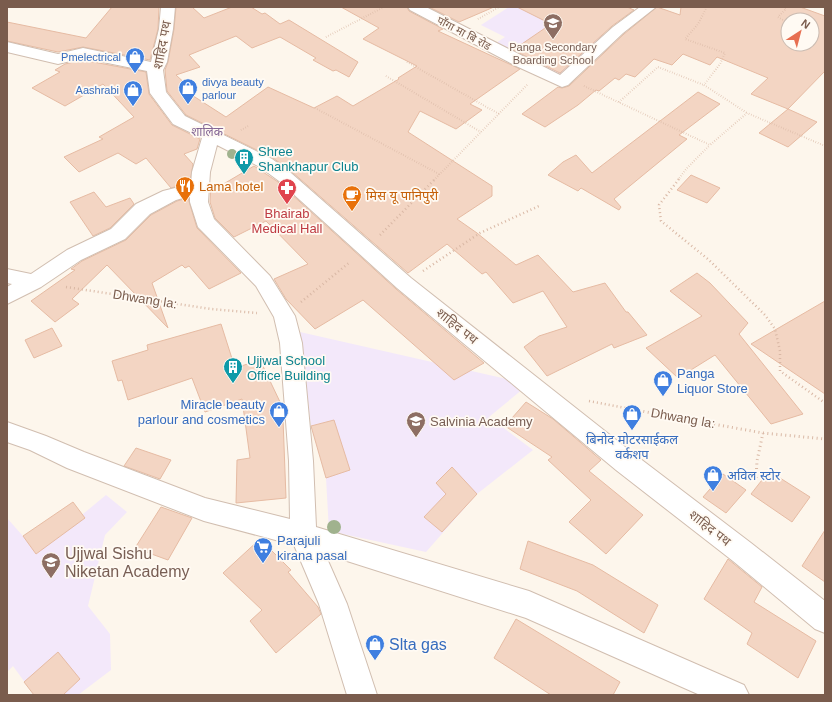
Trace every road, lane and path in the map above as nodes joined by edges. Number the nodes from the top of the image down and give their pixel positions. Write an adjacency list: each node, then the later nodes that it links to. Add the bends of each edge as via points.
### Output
1 (168, 7): 9 (street, शाहिद पथ, via 166,29)
2 (384, 7): 6 (path)
3 (415, 7): 10 (street, पाँगा मा बि रोड)
4 (649, 7): 12 (street, via 612,36)
5 (707, 7): 13 (path, via 698,24 685,39 725,53 720,64)
6 (326, 37)
7 (7, 47): 9 (street, via 58,59 83,53)
8 (407, 62): 17 (path)
9 (155, 70): 19 (street, शाहिद पथ, via 158,93 179,120)
10 (541, 71): 12 (street, पाँगा मा बि रोड); 17 (path)
11 (386, 76): 18 (path)
12 (562, 82): 14 (path, via 580,85)
13 (704, 84): 14 (path, via 658,67); 16 (path)
14 (619, 102): 20 (path)
15 (315, 108): 22 (path)
16 (747, 113): 20 (path); 21 (path)
17 (499, 114): 18 (path)
18 (481, 132): 22 (path)
19 (212, 136): 23 (street); 25 (street, शाहिद पथ, via 285,177)
20 (710, 145): 32 (path, via 687,168 659,205 661,221 708,260 765,315 775,329 780,351 780,371)
21 (825, 146)
22 (439, 174): 25 (path)
23 (199, 188): 27 (street, via 170,196 143,209 118,234 74,254); 30 (street, via 199,202 205,222 263,281)
24 (539, 206): 28 (path, via 480,233)
25 (366, 249): 28 (street, शाहिद पथ); 30 (path)
26 (7, 276): 27 (street)
27 (34, 282): 29 (street); 30 (path, Dhwang la:, via 211,309)
28 (404, 283): 38 (street, शाहिद पथ, via 625,462)
29 (7, 296)
30 (284, 316): 37 (street, via 291,343 301,461)
31 (587, 401): 34 (path, Dhwang la:)
32 (825, 403)
33 (7, 432): 37 (street, via 204,509)
34 (763, 433): 35 (path, Dhwang la:); 36 (path)
35 (825, 439)
36 (756, 478)
37 (303, 535): 39 (street, via 333,604); 40 (street, via 529,605)
38 (825, 619)
39 (362, 695)
40 (734, 695)

